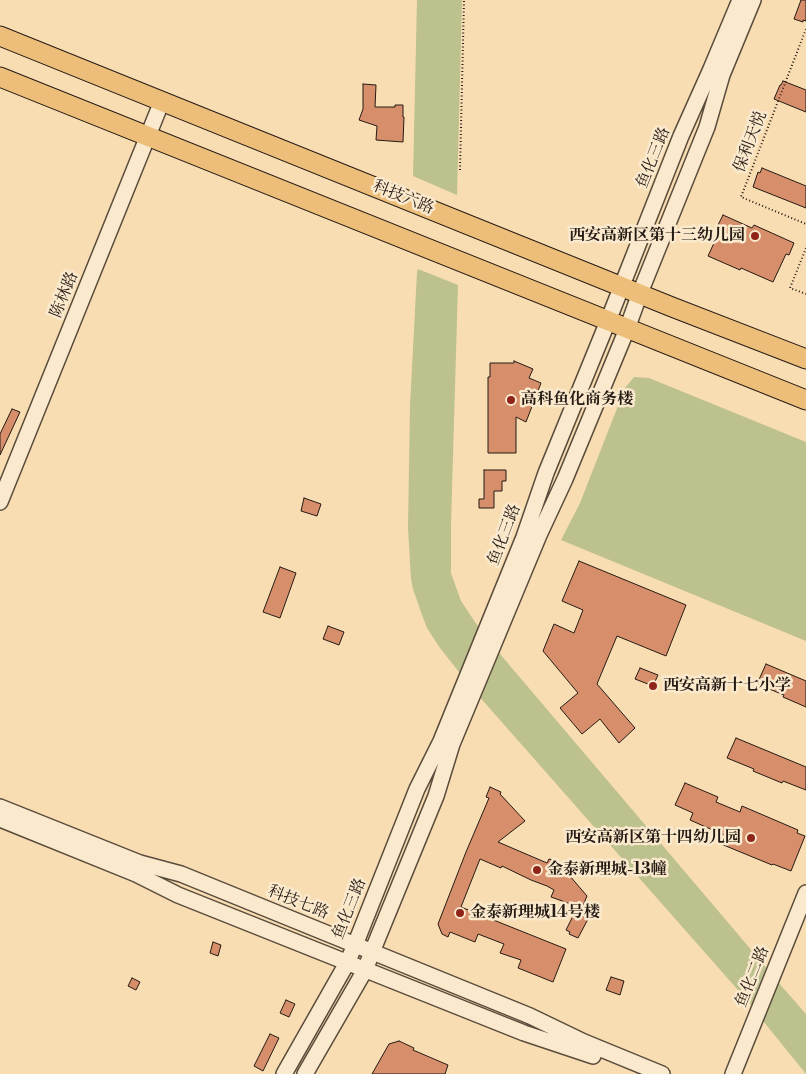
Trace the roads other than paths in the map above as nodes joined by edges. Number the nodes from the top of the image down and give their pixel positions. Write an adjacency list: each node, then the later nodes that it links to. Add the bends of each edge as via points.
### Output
1 (740, 0): 7 (street, 鱼化三路)
2 (753, 0): 8 (street, 鱼化三路, via 722,75 707,127)
3 (0, 36): 5 (main road, 科技六路)
4 (0, 77): 6 (main road)
5 (162, 101): 6 (street, 陈林路); 7 (main road, 科技六路)
6 (147, 137): 9 (main road); 13 (street, 陈林路)
7 (621, 286): 8 (main road, 科技六路); 9 (street, 鱼化三路)
8 (640, 293): 10 (street, 鱼化三路); 11 (main road, 科技六路)
9 (608, 321): 10 (main road); 17 (street, 鱼化三路, via 449,723 417,789)
10 (627, 328): 12 (main road); 18 (street, 鱼化三路, via 452,744 436,796)
11 (806, 359)
12 (806, 400)
13 (0, 502)
14 (0, 807): 19 (street, 科技七路, via 140,863 181,874)
15 (0, 819): 21 (street)
16 (806, 893): 29 (street, 鱼化二路)
17 (370, 907): 18 (street); 19 (street, 鱼化三路)
18 (388, 914): 20 (street, 鱼化三路)
19 (355, 945): 20 (street, 科技七路); 21 (street, 鱼化三路)
20 (372, 952): 22 (street, 鱼化三路); 28 (street, 科技七路)
21 (347, 963): 22 (street); 23 (street, 鱼化三路)
22 (365, 970): 24 (street, 鱼化三路); 27 (street)
23 (326, 1000): 24 (street); 25 (street, 鱼化三路)
24 (343, 1009): 26 (street, 鱼化三路)
25 (284, 1074)
26 (306, 1074)
27 (637, 1074)
28 (662, 1074)
29 (733, 1074)

